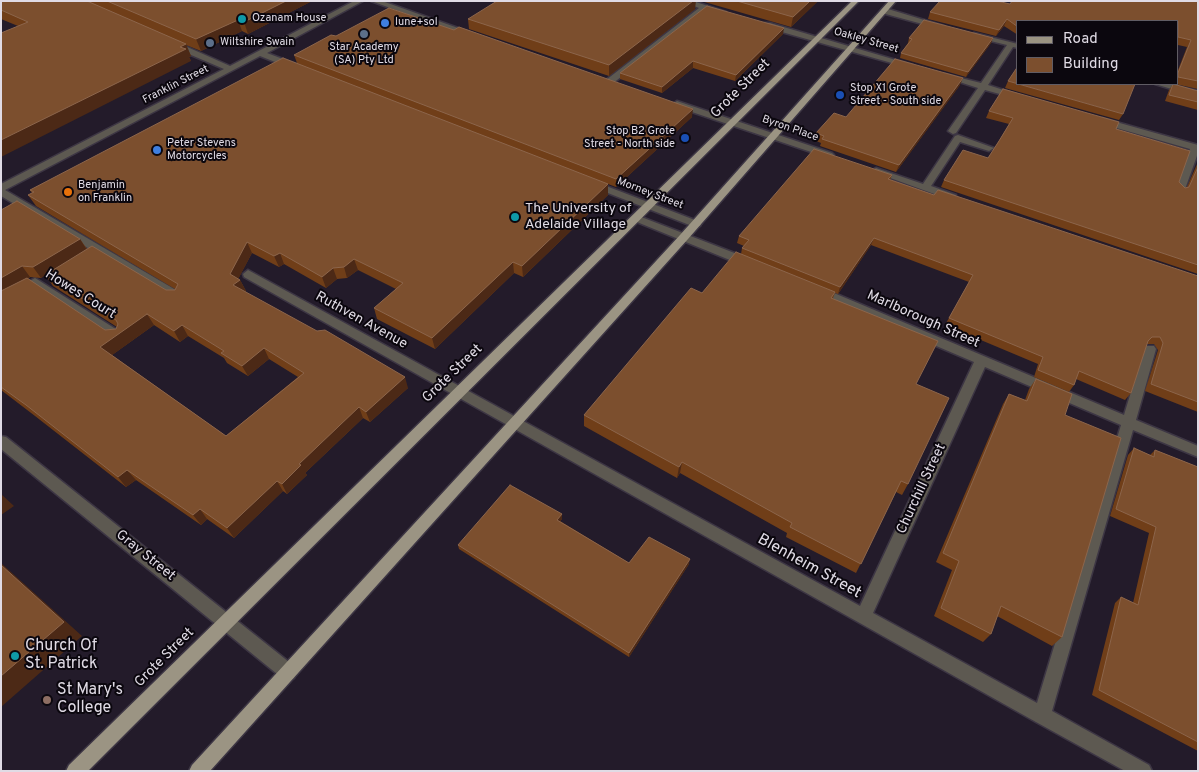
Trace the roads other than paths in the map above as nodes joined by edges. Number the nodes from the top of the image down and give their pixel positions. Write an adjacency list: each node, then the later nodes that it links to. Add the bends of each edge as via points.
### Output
1 (360, 1): 17 (street, Franklin Street)
2 (374, 1): 12 (street)
3 (684, 1): 6 (street)
4 (856, 1): 13 (main road, Grote Street)
5 (893, 1): 7 (main road)
6 (705, 7): 8 (street); 23 (street)
7 (885, 11): 10 (street); 16 (main road)
8 (731, 15)
9 (758, 22): 13 (street, Oakley Street)
10 (948, 28)
11 (966, 33): 15 (street)
12 (482, 38)
13 (817, 39): 16 (street, Oakley Street); 31 (main road, Grote Street)
14 (163, 40): 19 (street)
15 (1014, 45): 26 (street)
16 (851, 48): 18 (street, Oakley Street); 33 (main road)
17 (260, 53): 19 (street, Franklin Street); 20 (street)
18 (916, 67)
19 (231, 69): 39 (street, Franklin Street)
20 (305, 70)
21 (935, 73): 26 (street)
22 (600, 78): 23 (street)
23 (609, 82): 24 (street)
24 (619, 85)
25 (1163, 85): 27 (street)
26 (983, 86): 29 (street); 32 (street)
27 (1198, 94)
28 (665, 100): 31 (street, Byron Place)
29 (1029, 100)
30 (1093, 118): 35 (street)
31 (732, 123): 33 (street, Byron Place); 43 (main road, Grote Street)
32 (953, 131)
33 (772, 136): 36 (street, Byron Place); 45 (main road)
34 (990, 148): 40 (street, via 958,138)
35 (1196, 148): 41 (street)
36 (840, 159)
37 (868, 168): 40 (street)
38 (586, 181): 43 (street, Morney Street)
39 (2, 187): 50 (street, via 95,252)
40 (925, 188): 42 (street)
41 (1181, 190)
42 (962, 200)
43 (648, 205): 44 (main road, Grote Street); 45 (street, Morney Street)
44 (636, 218): 46 (street); 55 (main road, Grote Street)
45 (696, 224): 46 (main road)
46 (684, 237): 47 (street); 57 (main road)
47 (759, 267)
48 (248, 274): 55 (street, Ruthven Avenue)
49 (803, 285): 54 (street, Marlborough Street, via 946,344)
50 (178, 296)
51 (1, 302): 52 (street, Howes Court, via 34,282 44,283)
52 (118, 336)
53 (1150, 349): 56 (street)
54 (981, 362): 56 (street, Marlborough Street); 60 (street, Churchill Street)
55 (459, 393): 57 (street, Blenheim Street); 61 (main road, Grote Street)
56 (1128, 423): 59 (street, Marlborough Street); 63 (street)
57 (514, 424): 60 (street, Blenheim Street); 62 (main road)
58 (1, 440): 61 (street, Gray Street)
59 (1198, 452)
60 (863, 618): 63 (street, Blenheim Street)
61 (226, 622): 62 (street, Gray Street); 64 (main road, Grote Street)
62 (288, 672): 65 (main road)
63 (1042, 716): 66 (street, Blenheim Street)
64 (75, 771)
65 (198, 771)
66 (1143, 771)

